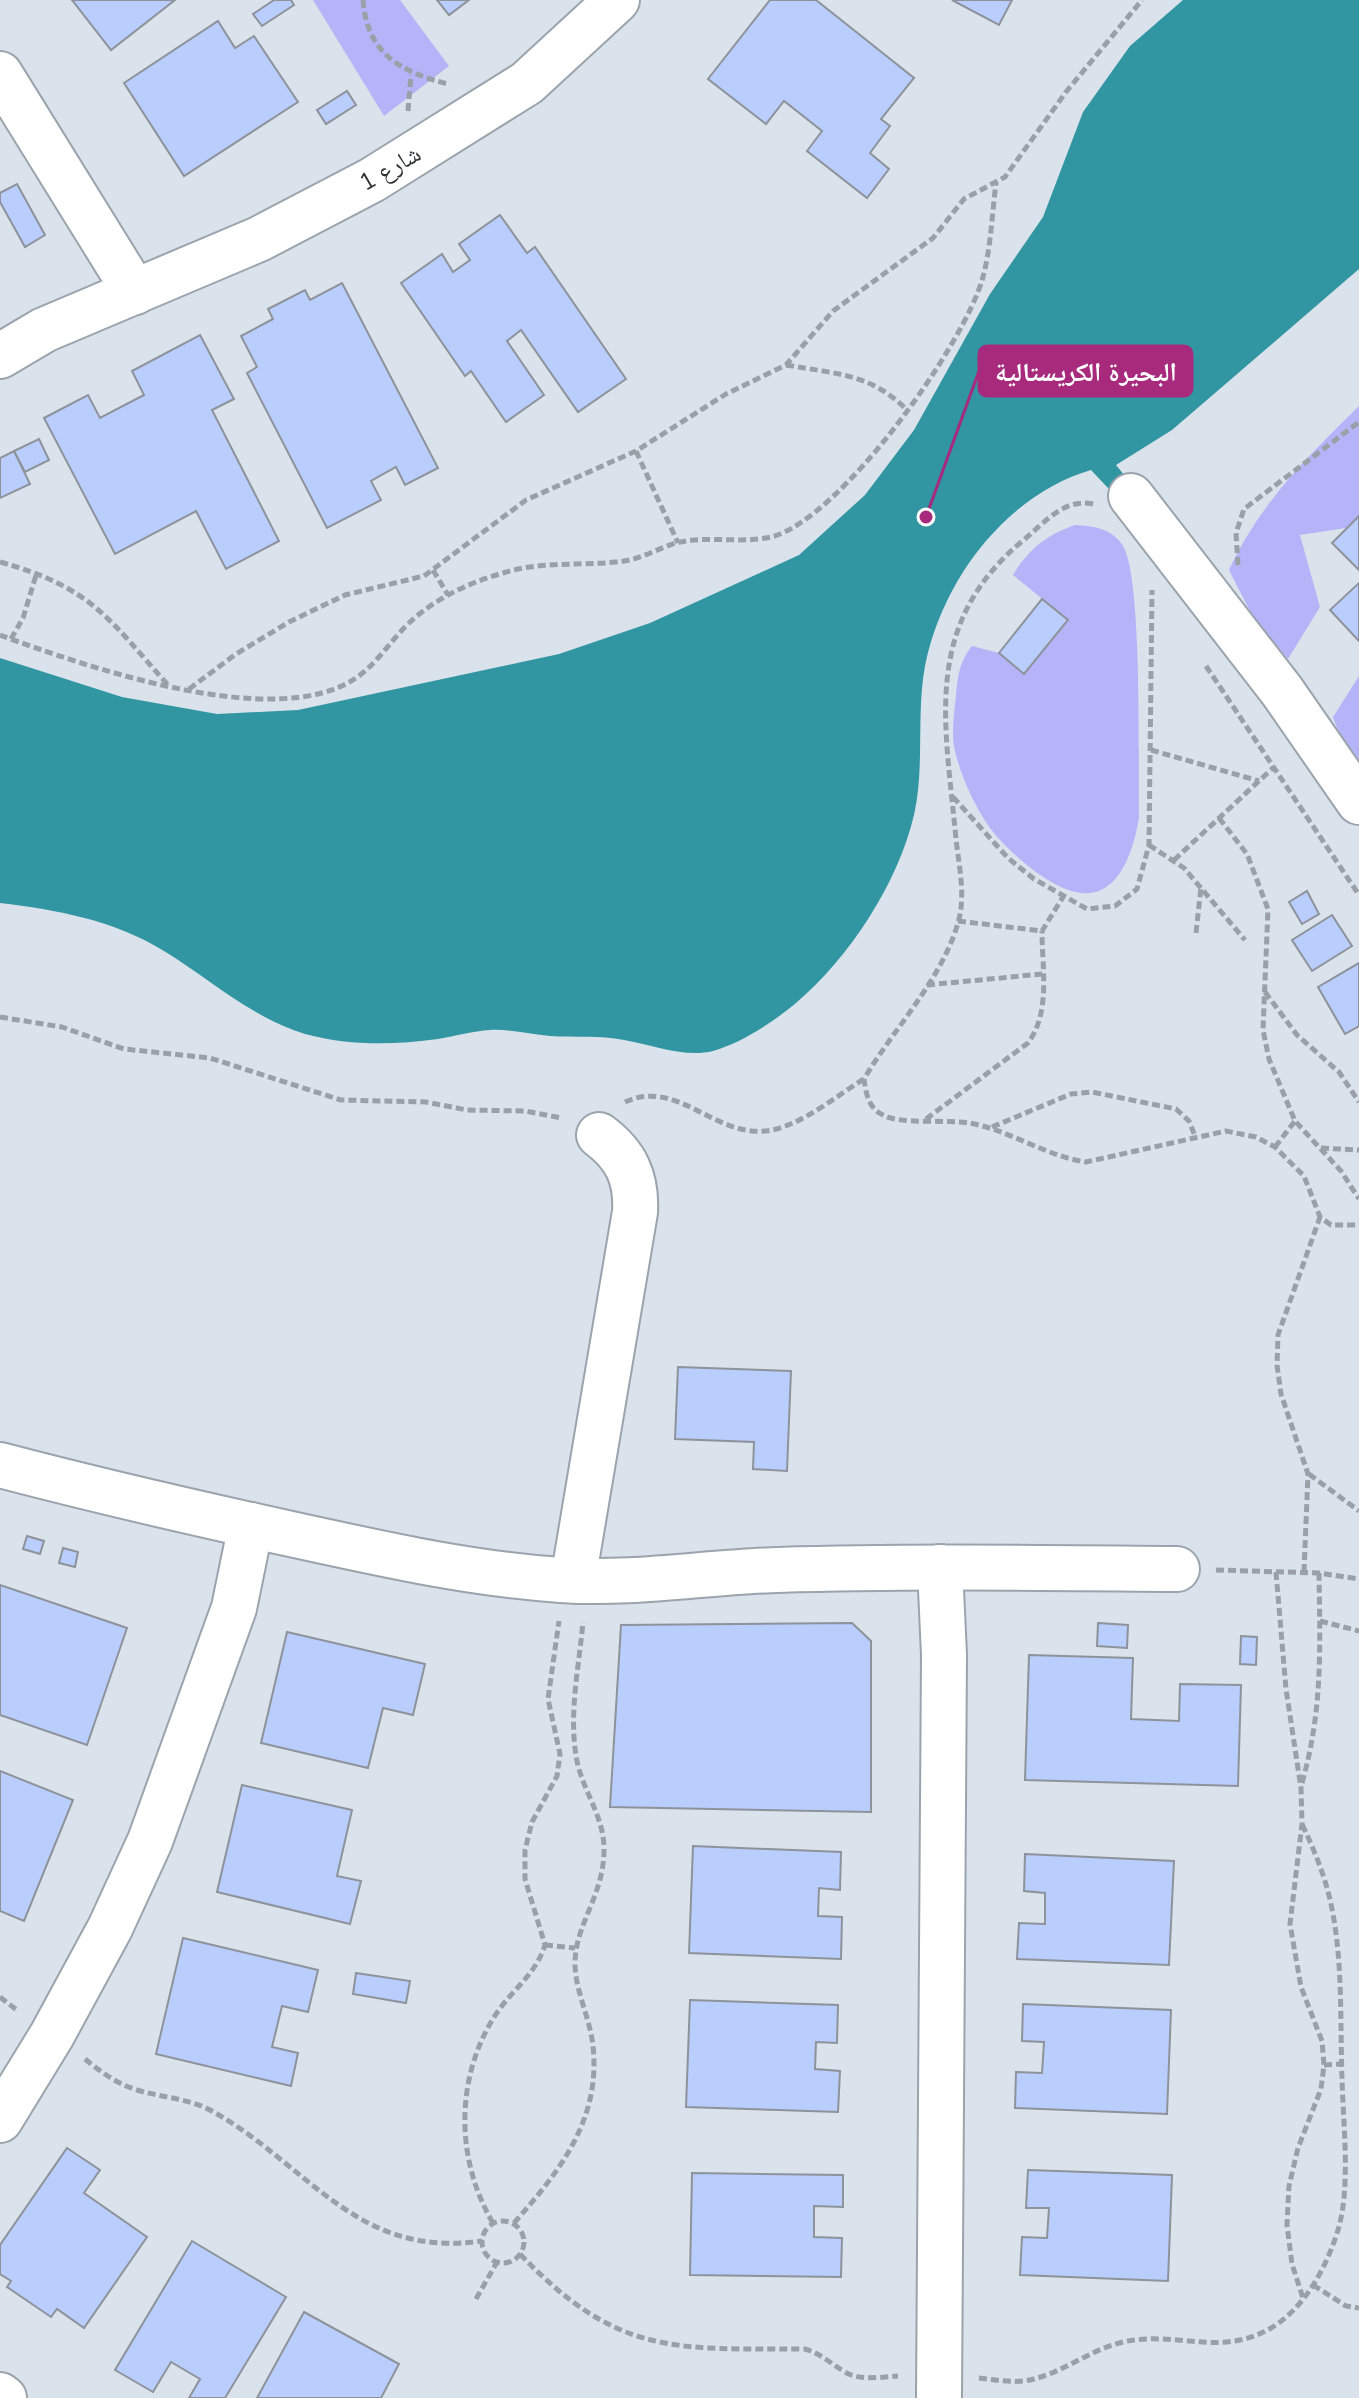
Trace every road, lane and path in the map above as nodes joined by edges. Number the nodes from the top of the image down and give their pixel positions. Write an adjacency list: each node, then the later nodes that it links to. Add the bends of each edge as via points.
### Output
1 (363, 0): 5 (path, via 374,37)
2 (617, 0): 9 (street, شارع 1, via 527,83 465,125 259,239)
3 (1142, 0): 8 (path)
4 (0, 74): 9 (street)
5 (411, 75): 6 (path); 7 (path)
6 (461, 87)
7 (406, 124)
8 (996, 183): 11 (path, via 964,199 933,238 833,311); 12 (path, via 975,300)
9 (135, 292): 10 (street, شارع 1, via 44,330)
10 (0, 356)
11 (786, 365): 12 (path, via 867,380); 14 (path, via 726,394)
12 (907, 410): 16 (path, via 856,475 802,523 744,542)
13 (1359, 422): 22 (path, via 1244,509 1238,520 1236,570)
14 (636, 451): 16 (path); 18 (path, via 526,500)
15 (1118, 501): 22 (street); 31 (path, via 1063,507 1004,555 972,599 951,648 943,701)
16 (678, 543): 20 (path, via 617,562 530,566)
17 (0, 562): 19 (path)
18 (433, 570): 20 (path); 27 (path, via 415,580 345,595 289,622)
19 (37, 572): 24 (path); 26 (path, via 96,605)
20 (448, 595): 27 (path, via 420,612 355,678 330,691 274,698)
21 (1161, 598): 28 (path, via 1152,585)
22 (1209, 601): 32 (street, via 1282,691)
23 (0, 635): 24 (path)
24 (11, 639): 26 (path)
25 (1204, 663): 29 (path)
26 (169, 686): 27 (path)
27 (189, 689)
28 (1151, 750): 30 (path); 34 (path)
29 (1274, 767): 30 (path); 37 (path)
30 (1259, 781): 33 (path)
31 (952, 796): 38 (path, via 1008,858); 39 (path, via 963,885)
32 (1359, 802)
33 (1219, 818): 35 (path); 45 (path, via 1247,854 1268,909)
34 (1149, 845): 35 (path); 38 (path, via 1137,889 1115,906 1087,909)
35 (1174, 860): 36 (path)
36 (1201, 887): 41 (path); 42 (path)
37 (1359, 895)
38 (1063, 897): 40 (path)
39 (958, 921): 40 (path); 44 (path, via 946,955)
40 (1042, 931): 43 (path)
41 (1196, 933)
42 (1245, 940)
43 (1042, 974): 44 (path); 50 (path, via 1042,1014 1028,1043)
44 (926, 985): 47 (path)
45 (1265, 992): 48 (path, via 1297,1035 1339,1072); 51 (path, via 1263,1030 1269,1059)
46 (0, 1017): 49 (path, via 62,1027 124,1049 210,1058 341,1100 426,1102)
47 (864, 1079): 49 (path, via 802,1118 769,1131 720,1125 665,1096 649,1095); 50 (path, via 867,1100 883,1116)
48 (1359, 1102)
49 (595, 1119): 70 (street, via 633,1176 635,1212)
50 (925, 1120): 52 (path)
51 (1295, 1121): 54 (path); 55 (path)
52 (990, 1128): 53 (path, via 1086,1162); 53 (path, via 1071,1094 1092,1092 1176,1109)
53 (1195, 1136): 54 (path, via 1226,1131)
54 (1275, 1147): 58 (path, via 1304,1176)
55 (1321, 1148): 56 (path); 57 (path)
56 (1359, 1150)
57 (1359, 1199)
58 (1320, 1217): 59 (path, via 1331,1225); 61 (path, via 1278,1335 1281,1394)
59 (1359, 1225)
60 (0, 1465): 63 (street)
61 (1308, 1474): 62 (path); 67 (path)
62 (1359, 1511)
63 (251, 1525): 70 (street, via 469,1571); 80 (street, via 234,1608 150,1841)
64 (940, 1567): 65 (street); 70 (street); 93 (street, via 944,1670)
65 (1177, 1569): 66 (path)
66 (1276, 1572): 67 (path); 75 (path)
67 (1304, 1572): 68 (path)
68 (1319, 1573): 69 (path); 71 (path)
69 (1359, 1579)
70 (575, 1580): 73 (path, via 548,1699); 74 (path)
71 (1320, 1621): 72 (path); 75 (path, via 1316,1735)
72 (1359, 1631)
73 (560, 1754): 74 (path); 77 (path, via 557,1776 532,1822 525,1850 525,1879)
74 (575, 1754): 78 (path, via 600,1819 604,1845 598,1896)
75 (1301, 1788): 76 (path)
76 (1302, 1824): 81 (path, via 1321,1863 1332,1909 1339,1955); 82 (path, via 1290,1924 1298,1977 1322,2041)
77 (545, 1945): 78 (path); 84 (path, via 533,1973 496,2014 467,2087 469,2166)
78 (575, 1948): 85 (path, via 575,1978 587,2006 594,2049 591,2092 579,2134 558,2172)
79 (0, 1997): 80 (path)
80 (52, 2035): 83 (street); 86 (path, via 121,2084 178,2097 215,2113 373,2228 423,2244)
81 (1342, 2064): 82 (path); 89 (path, via 1343,2206 1339,2229)
82 (1324, 2065): 90 (path, via 1289,2186 1287,2225)
83 (0, 2120)
84 (493, 2223): 85 (path); 86 (path)
85 (514, 2223): 87 (path, via 522,2232)
86 (482, 2241): 88 (path, via 483,2250)
87 (520, 2254): 88 (path); 93 (path, via 557,2293 589,2315 659,2343 695,2350 805,2349 858,2377)
88 (497, 2262): 91 (path)
89 (1313, 2285): 90 (path); 92 (path, via 1346,2306)
90 (1303, 2298): 93 (path, via 1272,2328 1245,2340 1215,2345 1141,2339 1018,2382)
91 (476, 2299)
92 (1359, 2308)
93 (939, 2386)

